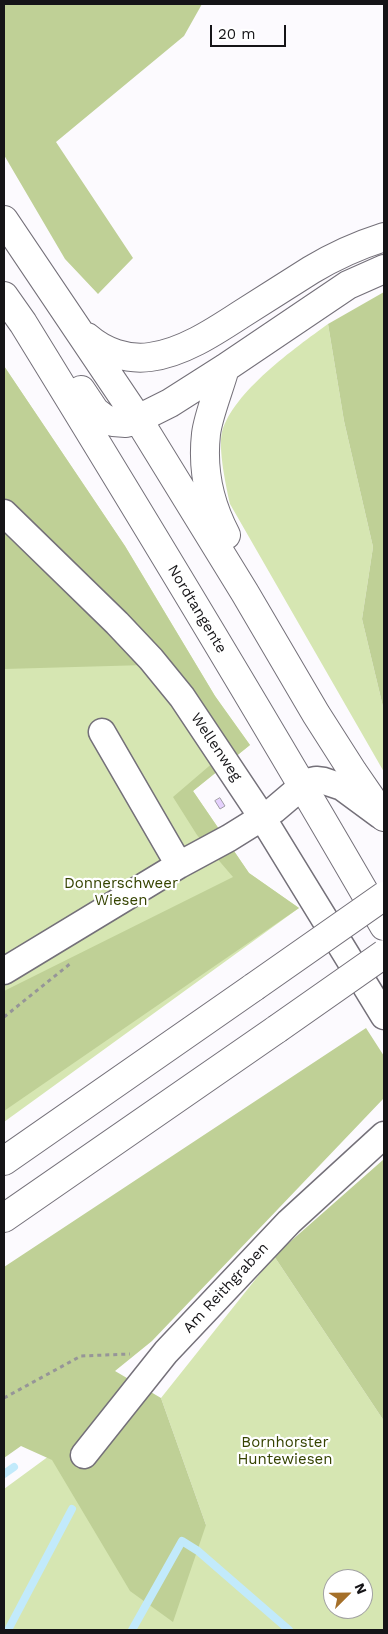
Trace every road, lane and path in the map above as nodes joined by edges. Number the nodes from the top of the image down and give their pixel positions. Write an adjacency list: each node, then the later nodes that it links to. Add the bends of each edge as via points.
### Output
1 (4, 220): 6 (highway)
2 (384, 237): 6 (highway, via 362,244 314,268 205,338 168,353 150,357 114,354 96,345)
3 (384, 269): 7 (highway, via 348,285)
4 (4, 296): 5 (highway, Nordtangente)
5 (23, 323): 8 (highway, via 41,329 95,411 113,422 126,423); 12 (highway, Nordtangente)
6 (80, 331): 8 (highway)
7 (225, 368): 8 (highway); 10 (highway, via 206,433 204,468 218,520 239,559)
8 (138, 419): 10 (highway)
9 (4, 513): 13 (street, Wellenweg, via 151,659)
10 (246, 593): 14 (highway, via 316,714)
11 (102, 732): 16 (street)
12 (302, 784): 13 (street); 14 (street, via 316,780 342,787); 15 (highway, Nordtangente)
13 (268, 813): 15 (street, via 299,812); 16 (street); 21 (street, Wellenweg)
14 (384, 818)
15 (328, 828): 18 (highway, Nordtangente)
16 (179, 866): 20 (street)
17 (384, 896): 23 (highway, bridge)
18 (384, 926)
19 (384, 954): 24 (highway, bridge)
20 (4, 971)
21 (384, 1016)
22 (384, 1135): 25 (street, Am Reithgraben, via 289,1222)
23 (4, 1161)
24 (4, 1218)
25 (166, 1352): 26 (path, via 81,1356); 27 (street, Am Reithgraben)
26 (4, 1398)
27 (84, 1455)

